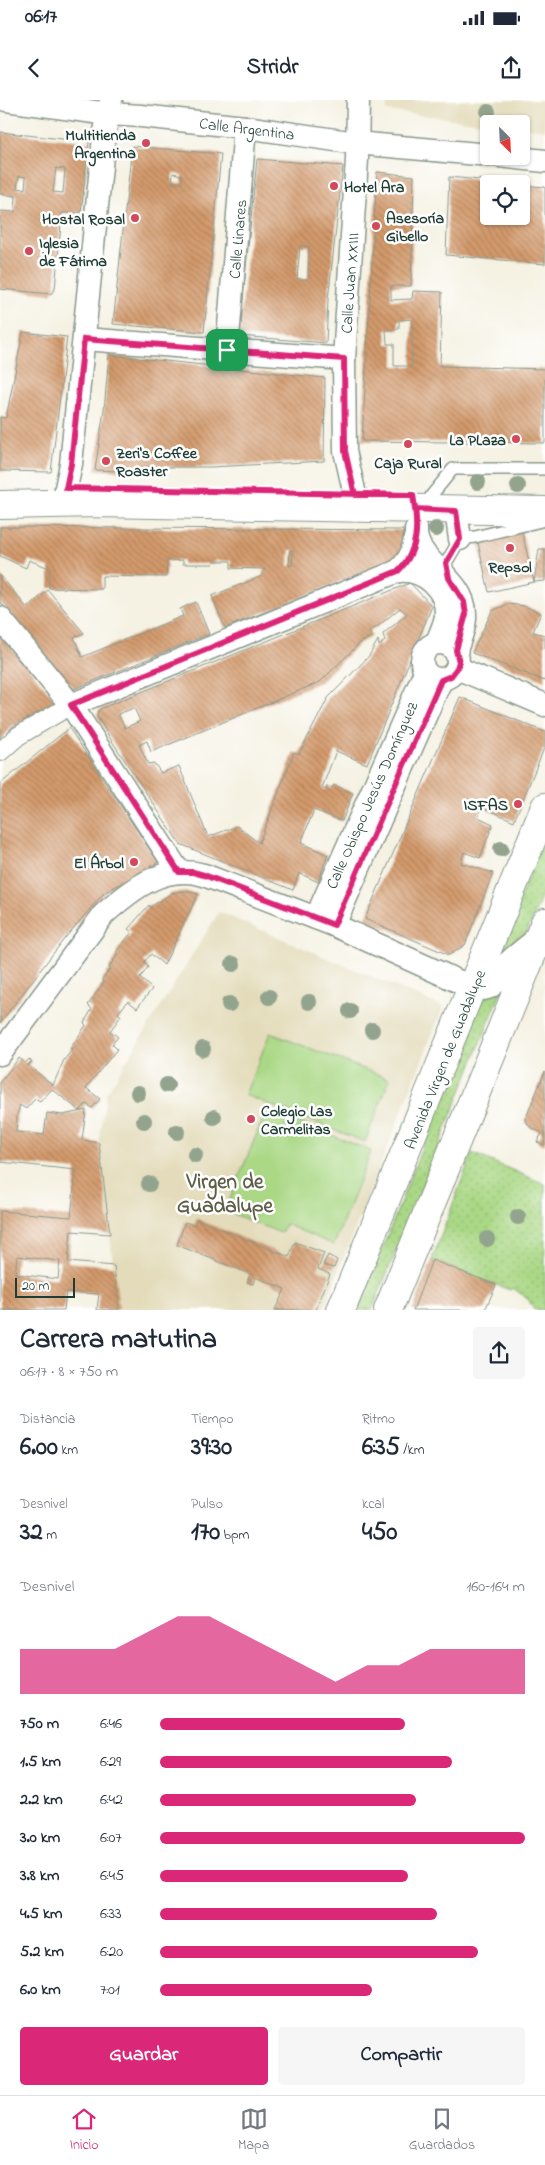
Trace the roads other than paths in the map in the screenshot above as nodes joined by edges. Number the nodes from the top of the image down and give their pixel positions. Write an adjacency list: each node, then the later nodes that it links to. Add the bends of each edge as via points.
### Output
1 (6, 100): 3 (street, Calle Argentina)
2 (358, 100): 5 (street, Calle Juan XXIII)
3 (110, 107): 4 (street, Calle Argentina, via 141,116); 9 (street, via 104,137)
4 (245, 127): 5 (street, Calle Argentina); 10 (street, Calle Linares)
5 (356, 143): 6 (street, Calle Argentina); 11 (street, Calle Juan XXIII)
6 (480, 154)
7 (530, 159): 8 (street)
8 (545, 160)
9 (84, 339): 10 (street); 14 (street)
10 (227, 350): 11 (street)
11 (344, 359): 16 (street, Calle Juan XXIII, via 345,451)
12 (545, 469): 17 (lane, via 454,469)
13 (0, 488): 14 (main road)
14 (66, 488): 16 (main road)
15 (545, 493): 17 (main road)
16 (355, 495): 17 (main road)
17 (420, 500): 18 (main road); 19 (main road); 21 (street)
18 (0, 505)
19 (456, 511): 20 (main road); 22 (street)
20 (545, 513): 22 (lane, via 541,521)
21 (415, 538): 23 (street, via 413,552); 24 (street, Calle Obispo Jesús Domínguez)
22 (460, 539): 24 (lane, via 446,563)
23 (398, 571): 26 (street, Calle Obispo Jesús Domínguez, via 420,572 440,593 446,607); 27 (street)
24 (449, 578): 26 (street, Calle Obispo Jesús Domínguez, via 464,602 466,614)
25 (0, 618): 27 (street)
26 (443, 662): 28 (street); 32 (street, Calle Obispo Jesús Domínguez)
27 (71, 705): 29 (street, via 18,736); 31 (street)
28 (545, 705)
29 (0, 752)
30 (545, 808): 34 (main road, Avenida Virgen de Guadalupe)
31 (179, 872): 32 (street, via 204,875); 35 (street, via 156,876 104,914)
32 (325, 922): 34 (street)
33 (542, 929): 34 (street, via 519,955 510,960 491,987); 37 (main road)
34 (473, 988): 36 (main road, Avenida Virgen de Guadalupe)
35 (0, 1054)
36 (342, 1310)
37 (388, 1310)

